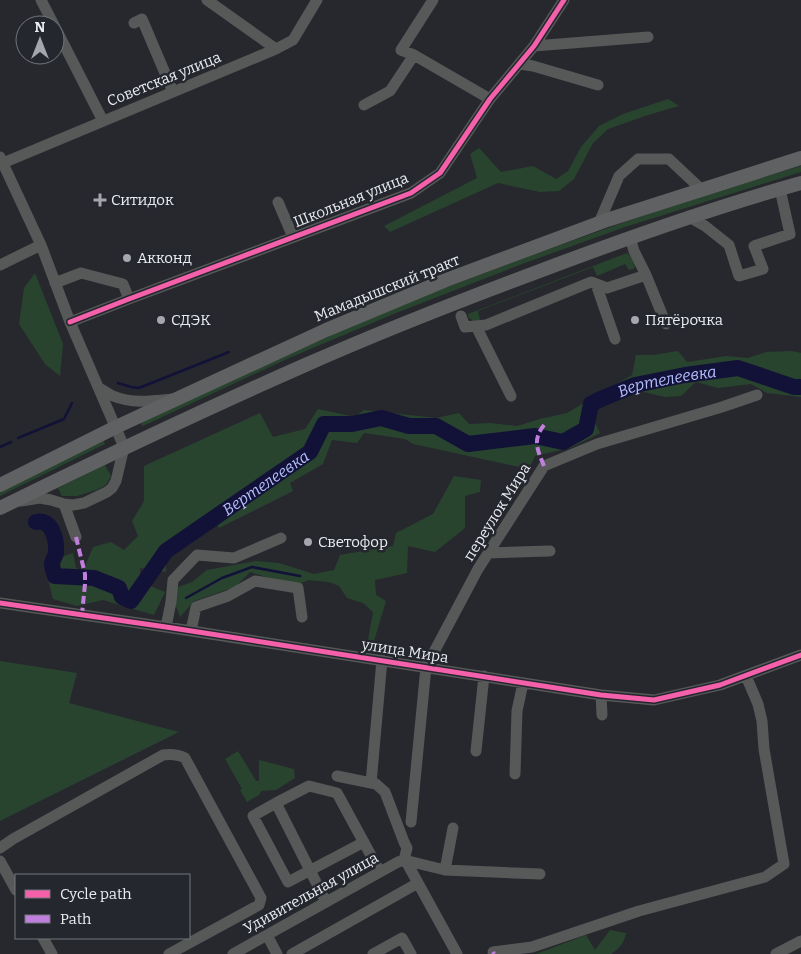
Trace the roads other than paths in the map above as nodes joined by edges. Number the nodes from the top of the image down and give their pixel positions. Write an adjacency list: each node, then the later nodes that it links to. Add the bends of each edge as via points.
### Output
1 (41, 0): 6 (street)
2 (207, 0): 11 (street)
3 (317, 0): 11 (street, Советская улица, via 293,40)
4 (433, 0): 12 (street, via 401,50)
5 (564, 0): 9 (street, Школьная улица)
6 (48, 15)
7 (134, 23): 15 (street, via 142,19)
8 (648, 37): 9 (street)
9 (534, 46): 13 (street, Школьная улица)
10 (65, 47): 18 (street)
11 (276, 49): 15 (street, Советская улица)
12 (414, 55): 16 (street); 17 (street, via 390,91)
13 (520, 64): 14 (street); 16 (street, Школьная улица)
14 (598, 85)
15 (173, 92): 18 (street, Советская улица)
16 (490, 99): 27 (street, Школьная улица, via 440,173 410,193)
17 (364, 104)
18 (103, 120): 20 (street, Советская улица)
19 (801, 158): 23 (main road, Мамадышский тракт)
20 (2, 160): 29 (street)
21 (801, 183): 22 (main road)
22 (780, 189): 25 (main road); 25 (street, via 790,234 754,246 763,269 739,276 729,245)
23 (702, 190): 26 (main road, Мамадышский тракт); 26 (street, via 669,159 638,159 619,176)
24 (278, 202): 27 (street)
25 (689, 217): 28 (main road)
26 (598, 224): 45 (main road, Мамадышский тракт, via 446,280 336,326)
27 (292, 237): 35 (street, Школьная улица)
28 (630, 237): 31 (street); 34 (main road)
29 (41, 244): 30 (street); 32 (street)
30 (0, 265)
31 (646, 275): 33 (street, via 608,288); 39 (street)
32 (55, 283): 35 (street, via 81,273 123,284); 38 (street)
33 (596, 284): 40 (street, via 591,282 486,325); 41 (street)
34 (473, 296): 36 (main road); 37 (street)
35 (129, 299): 38 (street, Школьная улица)
36 (436, 311): 37 (street); 47 (main road)
37 (461, 316): 40 (street, via 465,327)
38 (70, 322): 42 (street)
39 (666, 324)
40 (476, 326): 44 (street)
41 (615, 339)
42 (100, 388): 45 (street, via 112,396 132,401); 46 (street)
43 (757, 395): 54 (street, переулок Мира, via 597,444 544,466)
44 (512, 396)
45 (181, 398): 46 (main road, Мамадышский тракт)
46 (116, 427): 47 (street); 48 (main road, Мамадышский тракт)
47 (124, 447): 49 (street, via 112,488 84,502); 50 (main road)
48 (0, 485)
49 (64, 504): 50 (street, via 40,498); 51 (street)
50 (6, 505)
51 (76, 536)
52 (281, 538): 57 (street, via 234,558 197,556 173,580)
53 (550, 551): 54 (street)
54 (488, 553): 61 (street, переулок Мира)
55 (0, 603): 57 (street, улица Мира)
56 (302, 617): 58 (street, via 298,588 255,581 228,596 196,607)
57 (166, 627): 58 (street, улица Мира)
58 (191, 631): 60 (street, улица Мира)
59 (801, 655): 63 (street, улица Мира)
60 (382, 660): 61 (street, улица Мира); 70 (street)
61 (426, 667): 62 (street, улица Мира); 72 (street)
62 (484, 676): 64 (street, улица Мира); 67 (street)
63 (746, 676): 65 (street, улица Мира, via 654,700); 88 (street, via 762,721 784,864 764,877 639,911 532,947)
64 (523, 683): 65 (street, улица Мира); 68 (street, via 518,711)
65 (601, 695): 66 (street)
66 (602, 715)
67 (476, 751)
68 (515, 774)
69 (337, 776): 70 (street)
70 (371, 783): 76 (street, via 385,792 407,848)
71 (276, 803): 74 (street, via 309,786 337,793); 79 (street); 79 (street, via 253,816 288,882)
72 (411, 822)
73 (453, 828): 78 (street)
74 (364, 842): 79 (street); 80 (street)
75 (0, 848): 90 (street, via 163,755 184,758 261,898 259,905)
76 (404, 860): 78 (street); 80 (street, Удивительная улица); 82 (street)
77 (0, 861): 83 (street)
78 (445, 870): 81 (street)
79 (310, 871): 84 (street)
80 (380, 872): 84 (street, Удивительная улица)
81 (540, 874)
82 (418, 883): 93 (street); 96 (street)
83 (15, 888)
84 (326, 902): 85 (street, Удивительная улица)
85 (266, 935): 91 (street, Удивительная улица); 92 (street)
86 (44, 939): 89 (street)
87 (801, 941): 97 (street)
88 (493, 952)
89 (52, 954)
90 (170, 954)
91 (233, 954)
92 (277, 954)
93 (292, 954)
94 (373, 954): 95 (street, via 402,938)
95 (411, 954)
96 (457, 954)
97 (776, 954)

